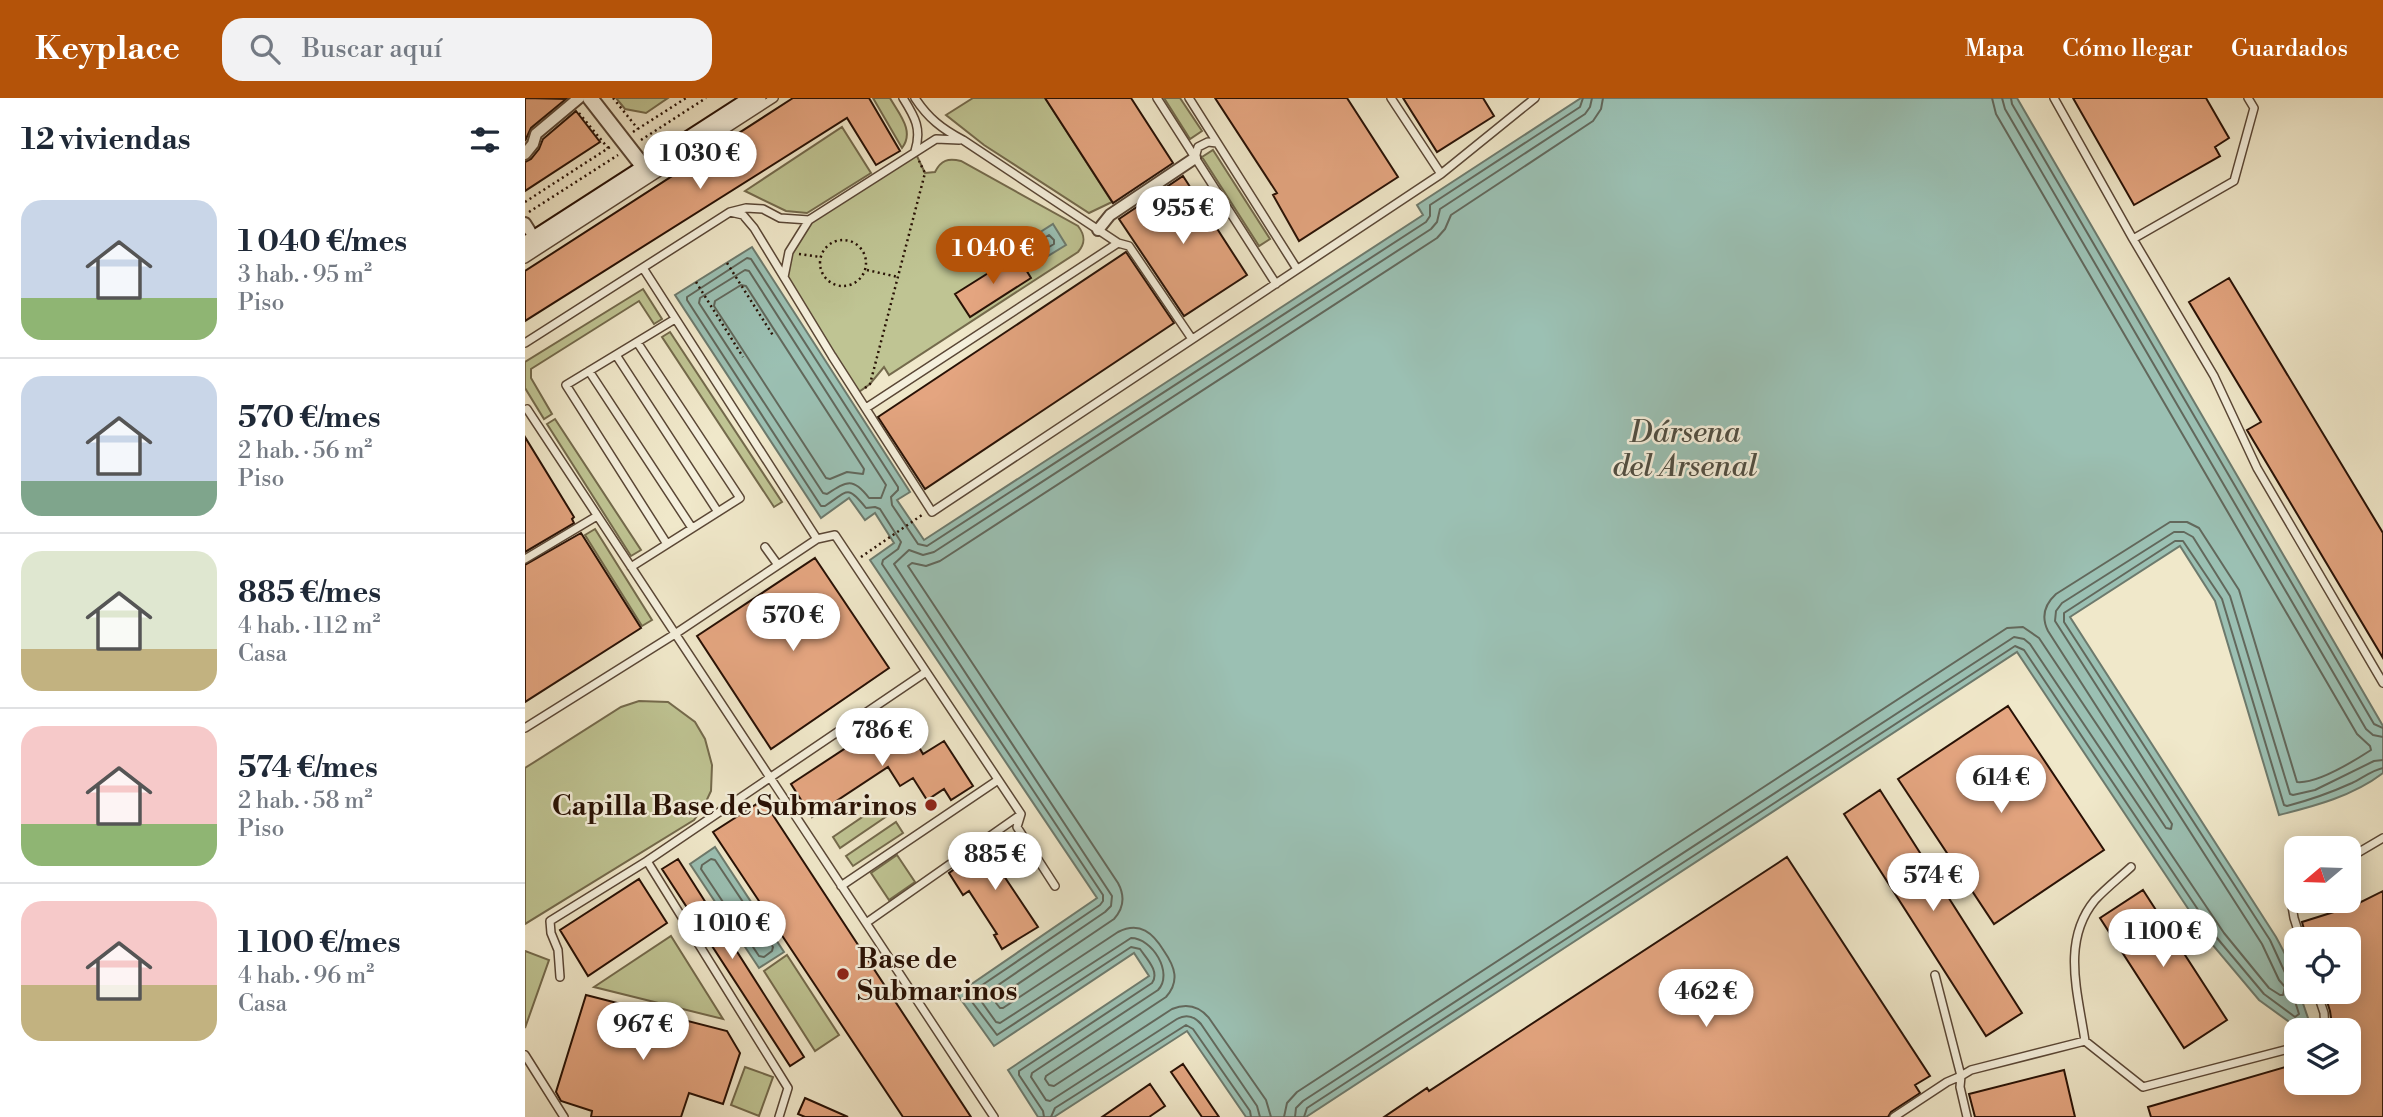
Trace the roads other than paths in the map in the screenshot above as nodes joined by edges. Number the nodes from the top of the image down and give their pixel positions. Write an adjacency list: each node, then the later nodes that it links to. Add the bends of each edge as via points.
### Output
1 (590, 98): 18 (street)
2 (735, 98): 18 (main road)
3 (756, 98): 25 (main road)
4 (774, 98): 29 (lane)
5 (903, 98): 19 (lane, via 919,130)
6 (915, 98): 16 (lane, via 934,122)
7 (1157, 98): 21 (lane)
8 (1189, 98): 17 (lane)
9 (1391, 98): 22 (lane)
10 (1535, 98): 22 (lane)
11 (2054, 98): 27 (lane)
12 (2248, 98): 27 (lane, via 2254,108 2234,181)
13 (575, 101): 15 (street)
14 (525, 127): 15 (street)
15 (536, 134): 20 (street)
16 (963, 140): 19 (lane, via 936,139); 26 (lane)
17 (1217, 143): 21 (lane, via 1198,147); 31 (lane)
18 (630, 150): 25 (main road)
19 (914, 152): 24 (lane)
20 (525, 154)
21 (1195, 158): 26 (street, via 1110,215); 33 (lane)
22 (1441, 174): 31 (lane)
23 (730, 212): 24 (lane, via 763,209 780,218); 30 (lane); 32 (lane, via 743,215 754,228)
24 (809, 220): 32 (lane, via 789,252)
25 (526, 230)
26 (1098, 230): 28 (lane)
27 (2133, 239): 53 (lane, via 2214,376 2257,468)
28 (1118, 243): 35 (lane, via 1129,246); 41 (lane)
29 (525, 259)
30 (643, 268): 34 (lane); 37 (lane)
31 (1297, 269): 33 (lane)
32 (784, 277): 41 (lane)
33 (1276, 284): 35 (lane)
34 (675, 318): 36 (lane); 45 (lane)
35 (1192, 339): 41 (lane, via 932,512)
36 (637, 342): 38 (lane); 42 (lane, via 740,498)
37 (525, 343)
38 (616, 355): 39 (lane); 42 (lane)
39 (589, 371): 44 (lane); 46 (lane, via 566,385)
40 (526, 407): 43 (lane)
41 (866, 408)
42 (719, 512): 44 (lane)
43 (597, 516): 48 (lane); 50 (lane)
44 (692, 528): 46 (lane)
45 (817, 539): 49 (lane); 52 (lane, via 835,535)
46 (667, 544): 50 (lane)
47 (765, 547): 49 (lane)
48 (525, 559)
49 (778, 565): 51 (lane)
50 (631, 567): 51 (lane)
51 (675, 634): 54 (lane); 55 (lane)
52 (926, 672): 55 (lane); 56 (lane)
53 (2383, 682)
54 (525, 728)
55 (770, 778): 60 (lane); 62 (lane)
56 (998, 780): 57 (lane); 62 (lane)
57 (1021, 814): 63 (lane, via 1017,827); 64 (lane)
58 (2383, 838): 59 (lane)
59 (2361, 851)
60 (646, 861): 66 (lane, via 550,921); 72 (lane, via 788,1088)
61 (2131, 867): 67 (lane, via 2095,901 2081,922 2073,953)
62 (841, 886): 64 (lane)
63 (1055, 886)
64 (866, 923): 73 (lane)
65 (1935, 975): 70 (lane)
66 (560, 977)
67 (2085, 1041): 68 (lane, via 2143,1087); 70 (lane)
68 (2284, 1050)
69 (525, 1055): 71 (lane)
70 (1961, 1076): 74 (lane); 75 (lane)
71 (563, 1117)
72 (779, 1117)
73 (994, 1117)
74 (1894, 1117)
75 (1967, 1117)

